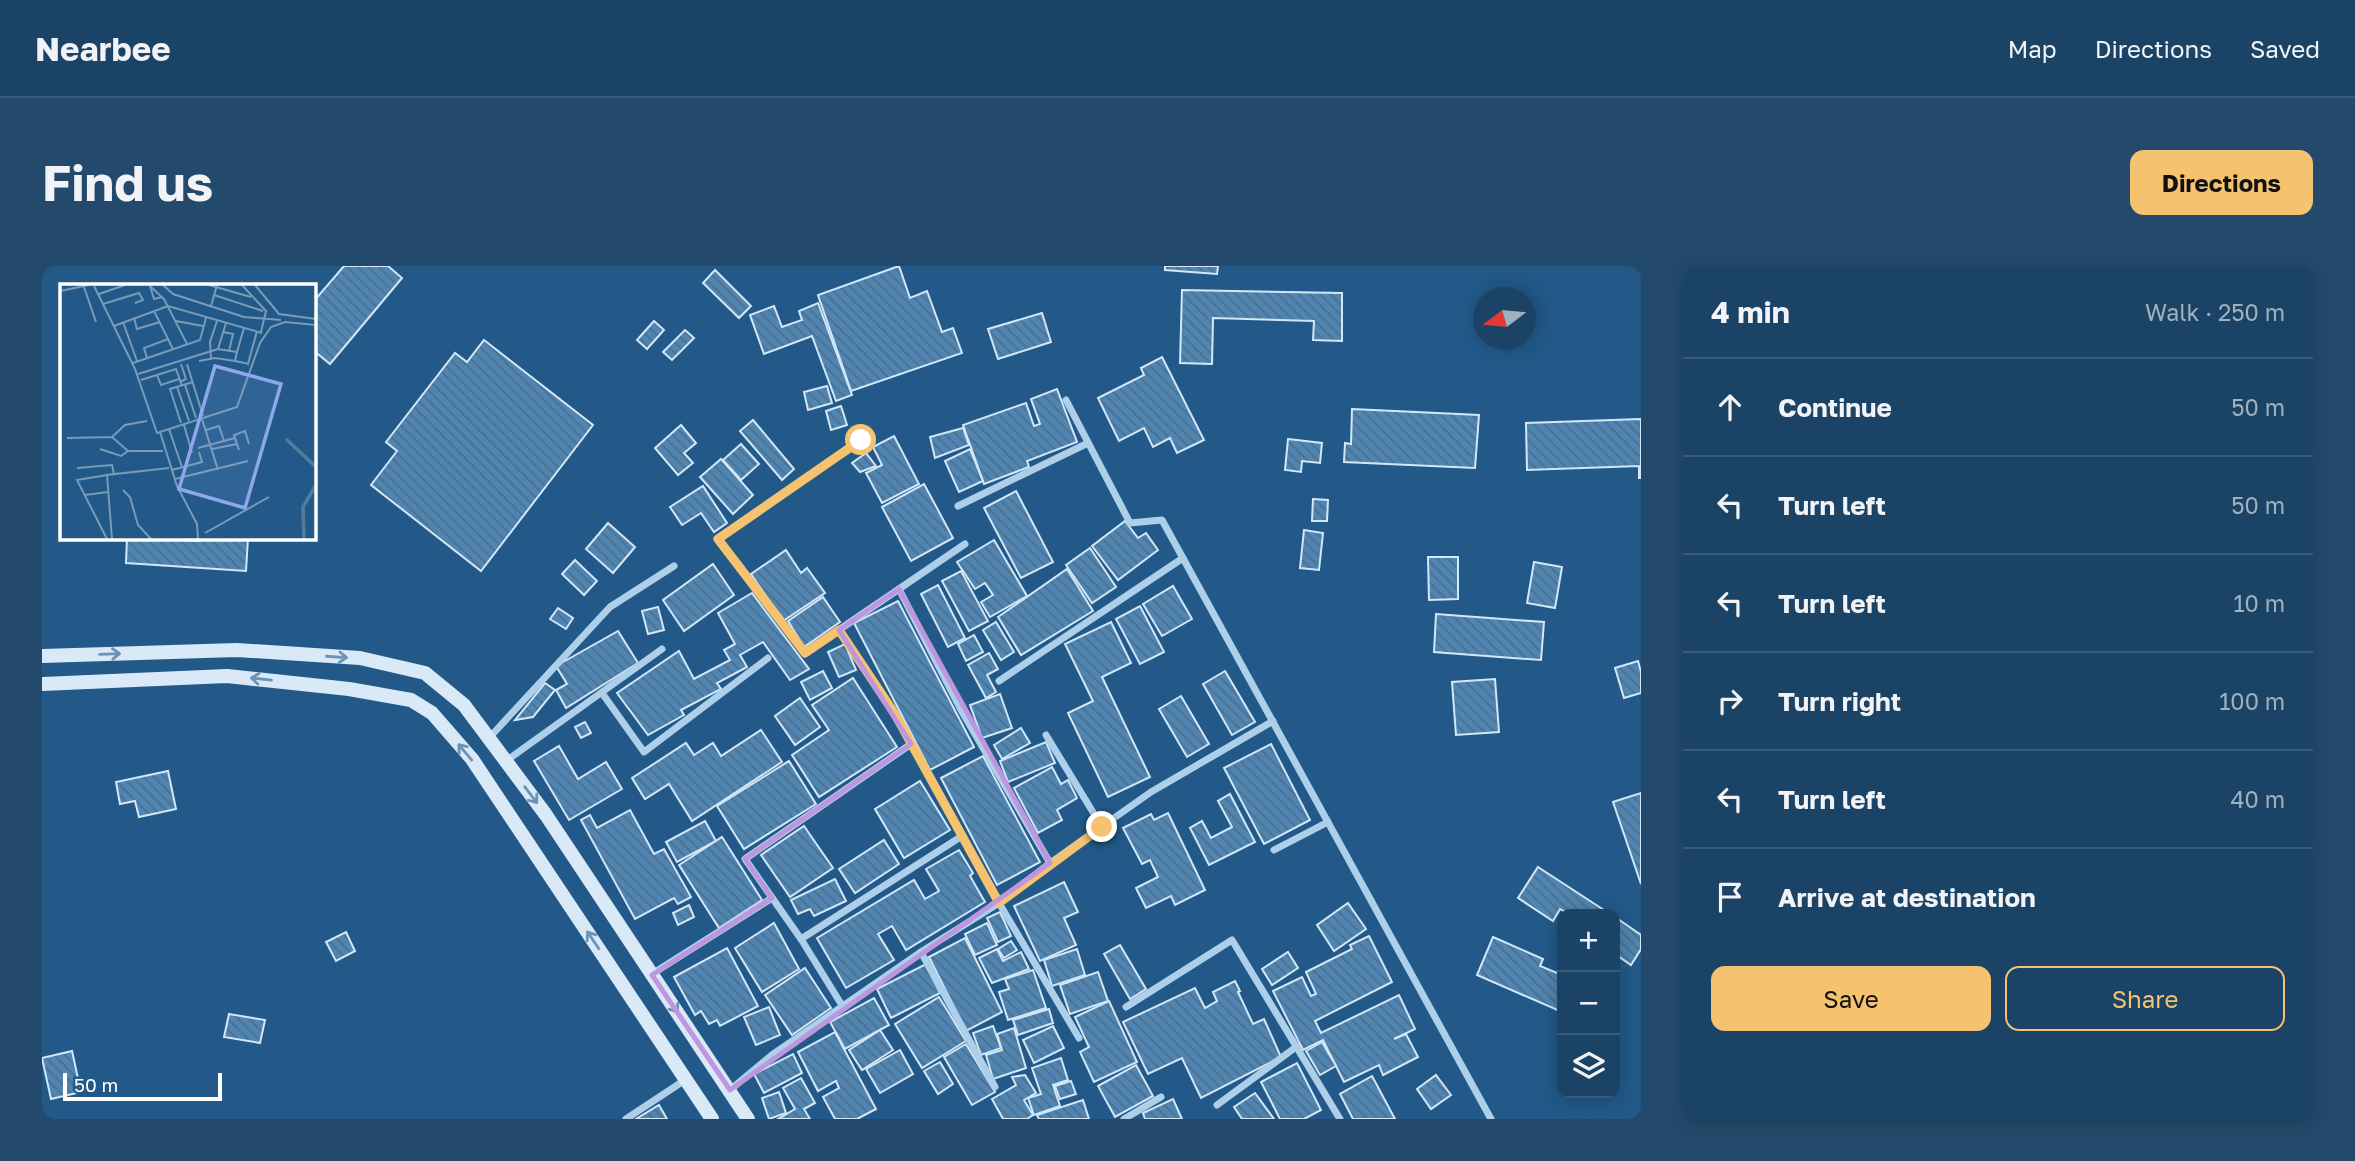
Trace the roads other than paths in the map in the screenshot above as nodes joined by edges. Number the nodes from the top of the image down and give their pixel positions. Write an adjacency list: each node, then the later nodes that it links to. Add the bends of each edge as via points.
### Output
1 (1066, 400): 3 (street)
2 (861, 440): 9 (street, via 718,539 805,653)
3 (1088, 443): 4 (street); 6 (street, via 1130,523 1163,520)
4 (958, 506)
5 (965, 544): 8 (street)
6 (1183, 558): 13 (street); 16 (street)
7 (674, 566): 18 (street, via 610,607)
8 (899, 589): 9 (street); 25 (street, via 961,710)
9 (839, 630): 19 (street)
10 (662, 649): 15 (street)
11 (42, 656): 18 (main road, one-way to 18, via 237,650 360,658 425,673 464,705)
12 (768, 658): 15 (street, via 644,752)
13 (999, 681)
14 (42, 684): 35 (main road, one-way to 14, via 472,759 432,713 411,700 227,676)
15 (602, 694): 20 (street)
16 (1273, 721): 21 (street); 22 (street, via 1151,792)
17 (1046, 735): 22 (street)
18 (489, 738): 20 (main road)
19 (911, 744): 23 (street); 26 (street, via 745,859)
20 (506, 761): 30 (main road, one-way to 30)
21 (1328, 822): 24 (street); 45 (street)
22 (1102, 827): 25 (street)
23 (962, 836): 27 (street); 28 (street)
24 (1274, 850)
25 (1051, 863): 27 (street)
26 (772, 898): 28 (street); 30 (street)
27 (999, 903): 29 (street); 33 (street)
28 (800, 939): 31 (street)
29 (921, 952): 31 (street); 36 (street)
30 (652, 975): 37 (main road, one-way to 37)
31 (843, 1007): 37 (street)
32 (1126, 1007): 34 (street, via 1232,940)
33 (1079, 1038)
34 (1296, 1047): 39 (street); 44 (street)
35 (686, 1079): 40 (street); 41 (main road)
36 (995, 1087)
37 (730, 1090): 42 (main road)
38 (1161, 1097): 43 (street)
39 (1217, 1105)
40 (626, 1119)
41 (712, 1119)
42 (748, 1119)
43 (1124, 1119)
44 (1340, 1119)
45 (1491, 1119)

